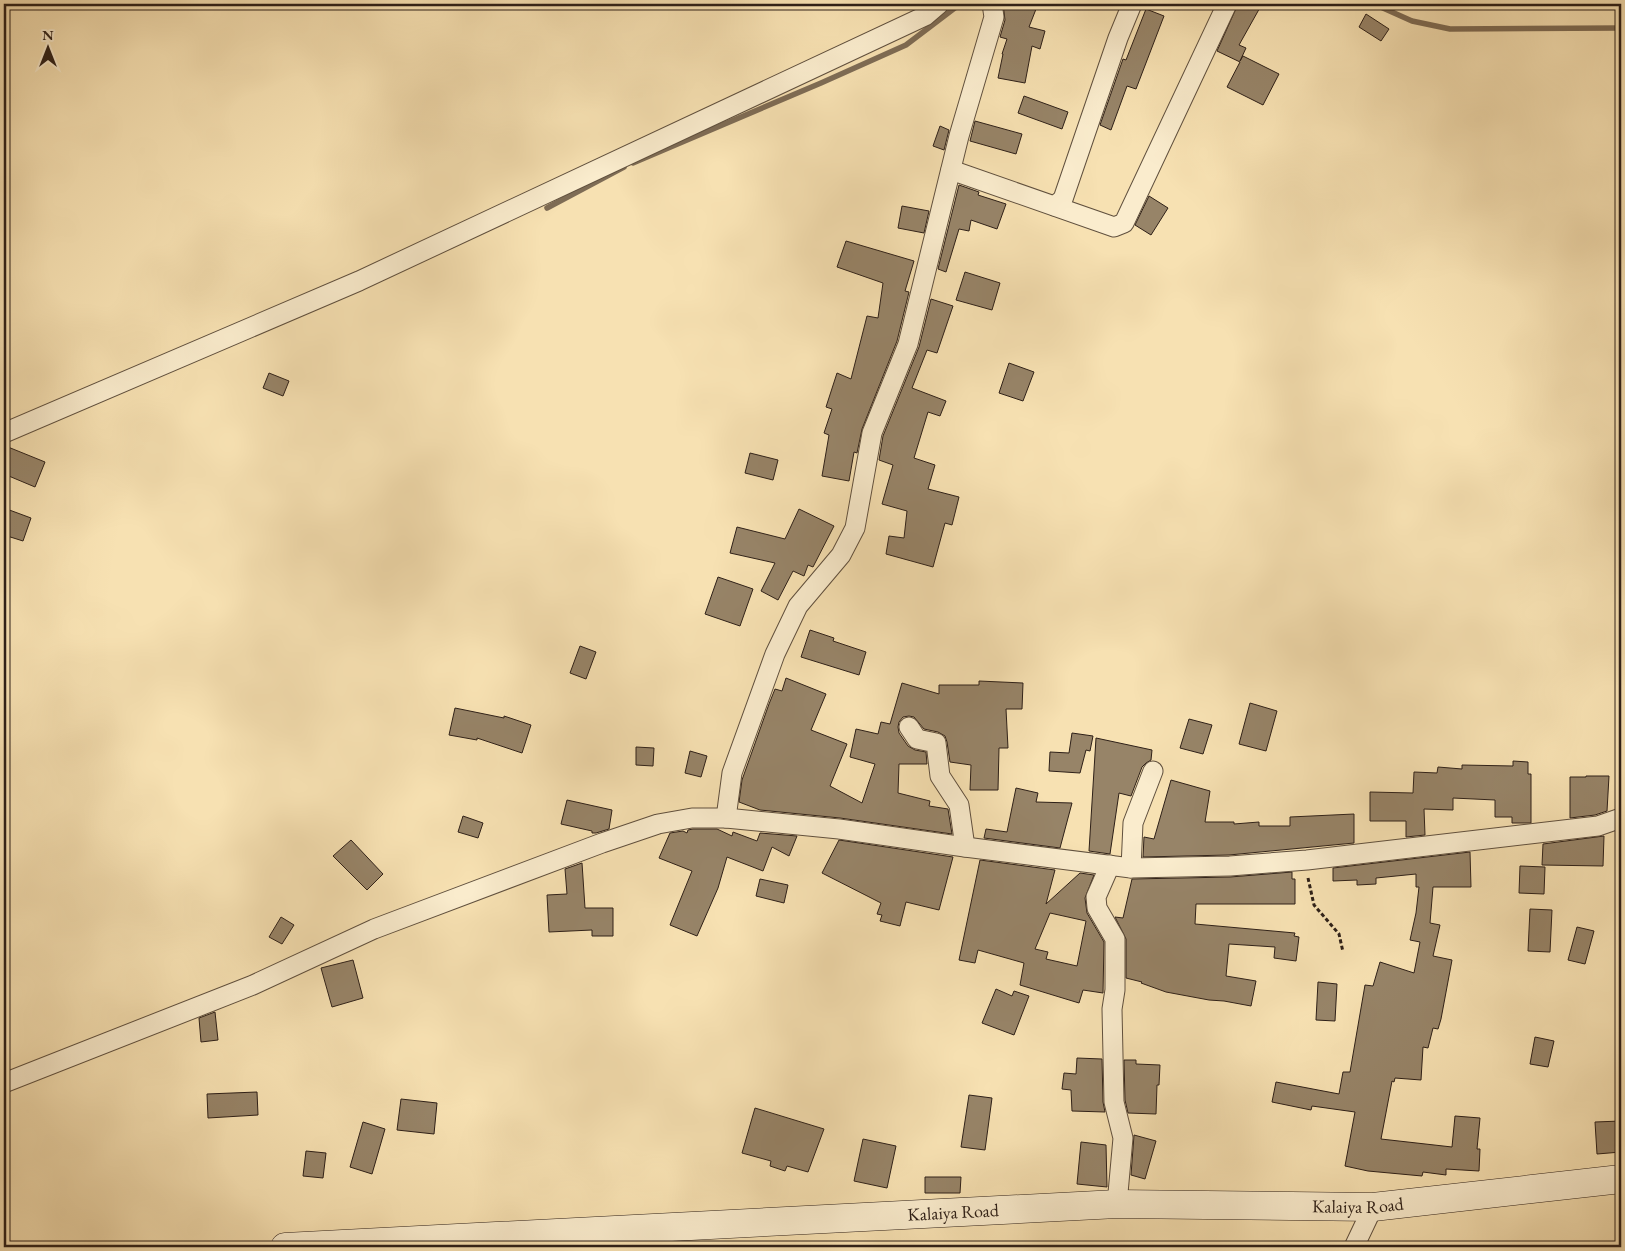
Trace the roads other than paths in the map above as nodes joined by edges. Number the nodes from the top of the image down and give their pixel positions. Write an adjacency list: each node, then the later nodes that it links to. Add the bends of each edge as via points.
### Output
1 (939, 4): 7 (street, via 925,16 368,277)
2 (992, 4): 5 (street, via 994,17)
3 (1132, 4): 6 (street, via 1064,200)
4 (1227, 4): 6 (street, via 1124,223 1114,228)
5 (950, 170): 6 (street); 10 (street, via 908,344 872,433 855,528 841,555 798,606 775,654 732,773)
6 (1055, 206)
7 (4, 433)
8 (909, 727): 12 (street, via 917,740 936,743 940,776 959,805)
9 (1153, 771): 14 (street, via 1133,824)
10 (726, 818): 12 (street, via 839,829); 15 (street, via 692,818 658,824 602,843 374,929 252,985)
11 (1621, 818): 14 (street, via 1598,826 1307,860)
12 (965, 847): 13 (street)
13 (1110, 865): 14 (street); 17 (street, via 1096,897 1097,908 1115,939 1112,1010 1114,1102 1123,1138)
14 (1131, 868)
15 (4, 1083)
16 (1621, 1179): 18 (main road, Kalaiya Road)
17 (1117, 1204): 18 (main road, Kalaiya Road); 19 (main road, Kalaiya Road)
18 (1373, 1207): 20 (street)
19 (285, 1247)
20 (1354, 1247)

